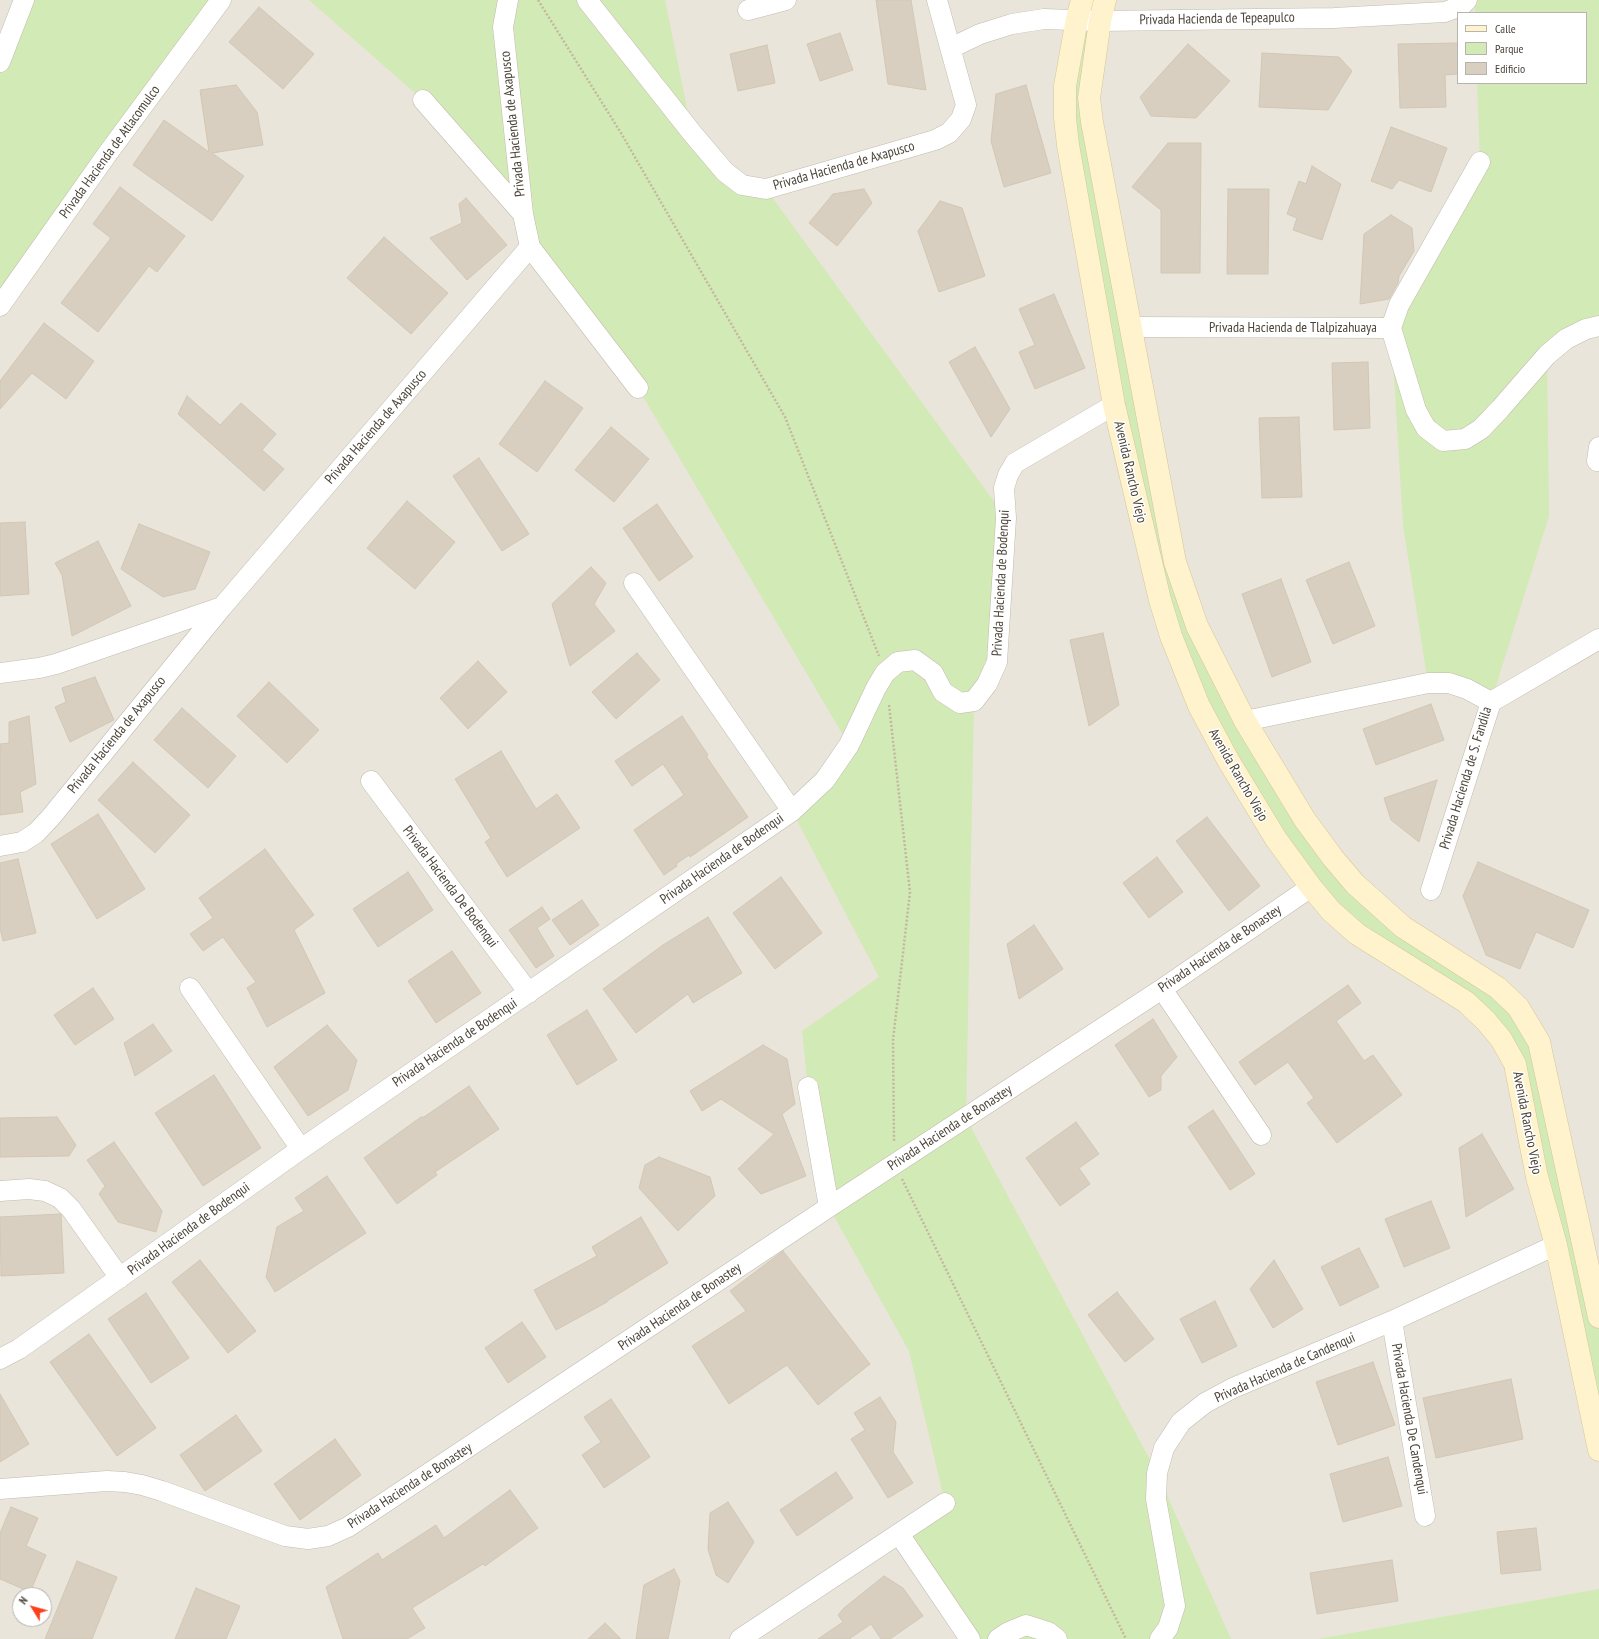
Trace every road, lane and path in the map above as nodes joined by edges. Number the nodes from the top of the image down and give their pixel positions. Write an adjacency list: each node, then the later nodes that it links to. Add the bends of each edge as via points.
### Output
1 (24, 0): 15 (street)
2 (221, 0): 22 (street, Privada Hacienda de Atlacomulco, via 108,153)
3 (508, 0): 18 (street, Privada Hacienda de Axapusco, via 503,27)
4 (538, 0): 34 (path, via 621,133 785,417)
5 (588, 0): 14 (street, Privada Hacienda de Axapusco, via 725,172 742,185 766,189 935,140 950,133 961,118 966,105)
6 (786, 0): 11 (street)
7 (937, 0): 14 (street, Privada Hacienda de Axapusco)
8 (1105, 0): 13 (street, Avenida Rancho Viejo)
9 (1467, 0): 10 (street, Privada Hacienda de Tepeapulco, via 1461,6 1445,12)
10 (1334, 9): 13 (street, Privada Hacienda de Tepeapulco)
11 (748, 10)
12 (1080, 10): 13 (street); 14 (street, via 1012,24 980,34); 21 (street, Avenida Rancho Viejo, via 1065,86 1065,118)
13 (1100, 21): 20 (street, Avenida Rancho Viejo, via 1089,98)
14 (951, 48)
15 (0, 62)
16 (423, 100): 18 (street, Privada Hacienda de Axapusco)
17 (1480, 162): 25 (street, Privada Hacienda de Tlalpizahuaya, via 1399,304)
18 (523, 214): 19 (street, Privada Hacienda de Axapusco)
19 (530, 247): 26 (street, Privada Hacienda de Axapusco); 31 (street, Privada Hacienda de Axapusco)
20 (1125, 294): 21 (street); 24 (street, Avenida Rancho Viejo)
21 (1096, 301): 27 (street, Avenida Rancho Viejo)
22 (0, 306)
23 (1599, 326): 25 (street, Privada Hacienda de Tlalpizahuaya, via 1566,339 1552,351 1481,429 1465,439 1443,441 1426,428 1416,410)
24 (1132, 327): 25 (street, Privada Hacienda de Tlalpizahuaya); 28 (street, Avenida Rancho Viejo)
25 (1391, 328)
26 (638, 388)
27 (1114, 405): 29 (street, Avenida Rancho Viejo); 34 (street, Privada Hacienda de Bodenqui, via 1015,463 1008,475 1004,488 1006,518 997,662 987,684 974,701 960,703 943,692 933,673 916,660 898,662)
28 (1153, 445): 29 (street); 37 (street, Avenida Rancho Viejo, via 1175,562 1197,626)
29 (1125, 452): 42 (street, Avenida Rancho Viejo, via 1160,600 1171,636 1199,706 1272,833)
30 (634, 583): 39 (street, Privada Hacienda de Bodenqui)
31 (222, 606): 33 (street, via 56,664); 40 (street, Privada Hacienda de Axapusco, via 36,833 22,842)
32 (1599, 639): 35 (street, Privada Hacienda de S. Fandila)
33 (0, 673)
34 (885, 673): 39 (street, Privada Hacienda de Bodenqui, via 849,746 825,780)
35 (1491, 702): 37 (street, Privada Hacienda de S. Fandila, via 1449,683 1428,682); 43 (street, Privada Hacienda de S. Fandila)
36 (889, 704): 51 (path, via 910,892 893,1040)
37 (1245, 721): 41 (street, Avenida Rancho Viejo, via 1305,820)
38 (371, 780): 47 (street, Privada Hacienda De Bodenqui)
39 (792, 811): 47 (street, Privada Hacienda de Bodenqui)
40 (0, 846)
41 (1355, 884): 44 (street, via 1354,902 1346,910); 52 (street, Avenida Rancho Viejo, via 1403,928 1498,988 1518,1007 1539,1042)
42 (1311, 887): 44 (street, Avenida Rancho Viejo); 46 (street, Privada Hacienda de Bonastey)
43 (1431, 890)
44 (1332, 910): 53 (street, Avenida Rancho Viejo, via 1357,934 1466,1002 1501,1039 1515,1064)
45 (190, 988): 50 (street)
46 (1162, 989): 49 (street); 51 (street, Privada Hacienda de Bonastey)
47 (529, 993): 50 (street, Privada Hacienda de Bodenqui)
48 (808, 1087): 55 (street)
49 (1261, 1135)
50 (301, 1149): 57 (street, Privada Hacienda de Bodenqui)
51 (894, 1165): 55 (street, Privada Hacienda de Bonastey); 72 (path)
52 (1568, 1172): 53 (street); 58 (street, Avenida Rancho Viejo)
53 (1537, 1177): 56 (street, Avenida Rancho Viejo)
54 (0, 1191): 57 (street, Privada Hacienda de Bodenqui, via 29,1189 46,1191 60,1198 71,1209)
55 (829, 1207): 64 (street, Privada Hacienda de Bonastey, via 348,1527 328,1536 308,1539 285,1536 142,1485 124,1482)
56 (1556, 1245): 59 (street, Avenida Rancho Viejo); 61 (street, Privada Hacienda de Candenqui)
57 (120, 1278): 62 (street, Privada Hacienda de Bodenqui, via 19,1349)
58 (1592, 1284): 59 (street); 60 (street, Avenida Rancho Viejo)
59 (1566, 1292): 63 (street, Avenida Rancho Viejo)
60 (1599, 1317)
61 (1392, 1321): 66 (street, Privada Hacienda De Candenqui); 73 (street, Privada Hacienda de Candenqui, via 1233,1388 1205,1403 1181,1422 1164,1448 1157,1473 1156,1499 1175,1606 1168,1628)
62 (0, 1359)
63 (1599, 1450)
64 (0, 1488)
65 (945, 1503): 67 (street)
66 (1425, 1516)
67 (898, 1534): 68 (street); 69 (street)
68 (740, 1639)
69 (970, 1639)
70 (998, 1639): 71 (street, via 1026,1625 1048,1632)
71 (1057, 1639)
72 (1126, 1639)
73 (1160, 1639)

